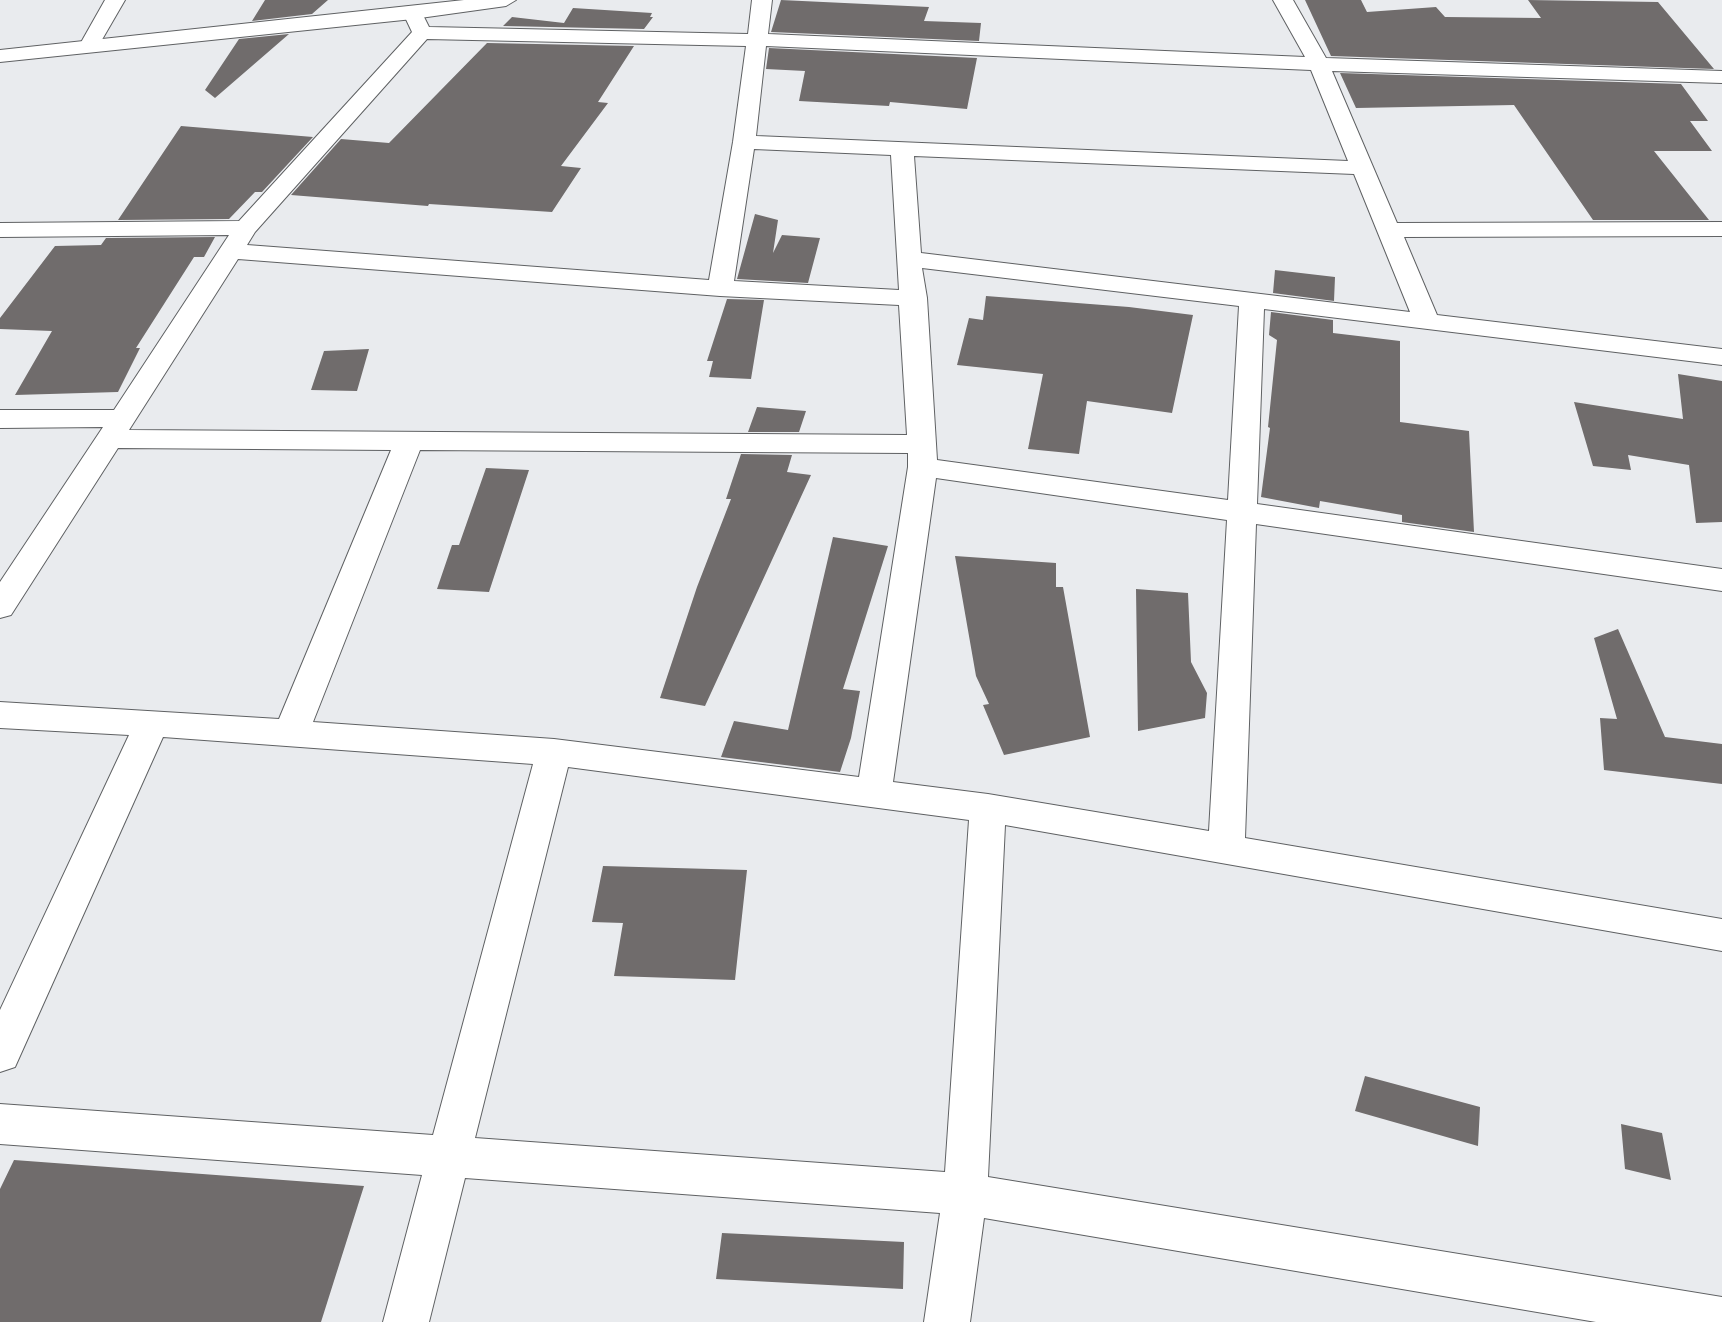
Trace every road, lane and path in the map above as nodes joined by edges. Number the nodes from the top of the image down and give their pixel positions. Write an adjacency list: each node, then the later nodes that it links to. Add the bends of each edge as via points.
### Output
1 (115, 0): 7 (street)
2 (506, 0): 5 (street)
3 (762, 0): 6 (street)
4 (1283, 0): 9 (street)
5 (417, 23): 6 (street); 7 (street); 14 (street)
6 (757, 40): 9 (street); 11 (street)
7 (89, 46): 8 (street)
8 (0, 56)
9 (1319, 64): 10 (street); 13 (street)
10 (1722, 77)
11 (744, 142): 12 (street); 20 (street)
12 (902, 148): 13 (street); 19 (street)
13 (1363, 168): 17 (street)
14 (246, 228): 16 (street); 18 (street)
15 (1722, 229): 17 (street)
16 (0, 230)
17 (1389, 230): 23 (street)
18 (231, 251): 20 (street); 26 (street)
19 (910, 259): 21 (street); 22 (street)
20 (720, 288): 21 (street)
21 (914, 298): 28 (street)
22 (1252, 300): 23 (street); 29 (street)
23 (1427, 322): 24 (street)
24 (1722, 357)
25 (0, 419): 26 (street)
26 (116, 429): 27 (street); 31 (street)
27 (409, 441): 28 (street); 34 (street)
28 (923, 455): 29 (street); 36 (street)
29 (1243, 512): 30 (street); 38 (street)
30 (1722, 580)
31 (0, 607)
32 (0, 715): 33 (street)
33 (152, 723): 34 (street); 40 (street)
34 (291, 732): 35 (street)
35 (554, 752): 36 (street); 42 (street)
36 (874, 793): 37 (street)
37 (988, 808): 38 (street); 43 (street)
38 (1226, 849): 39 (street)
39 (1722, 935)
40 (0, 1054)
41 (0, 1124): 42 (street)
42 (449, 1156): 43 (street); 45 (street)
43 (965, 1194): 44 (street); 46 (street)
44 (1722, 1320)
45 (406, 1322)
46 (947, 1322)

